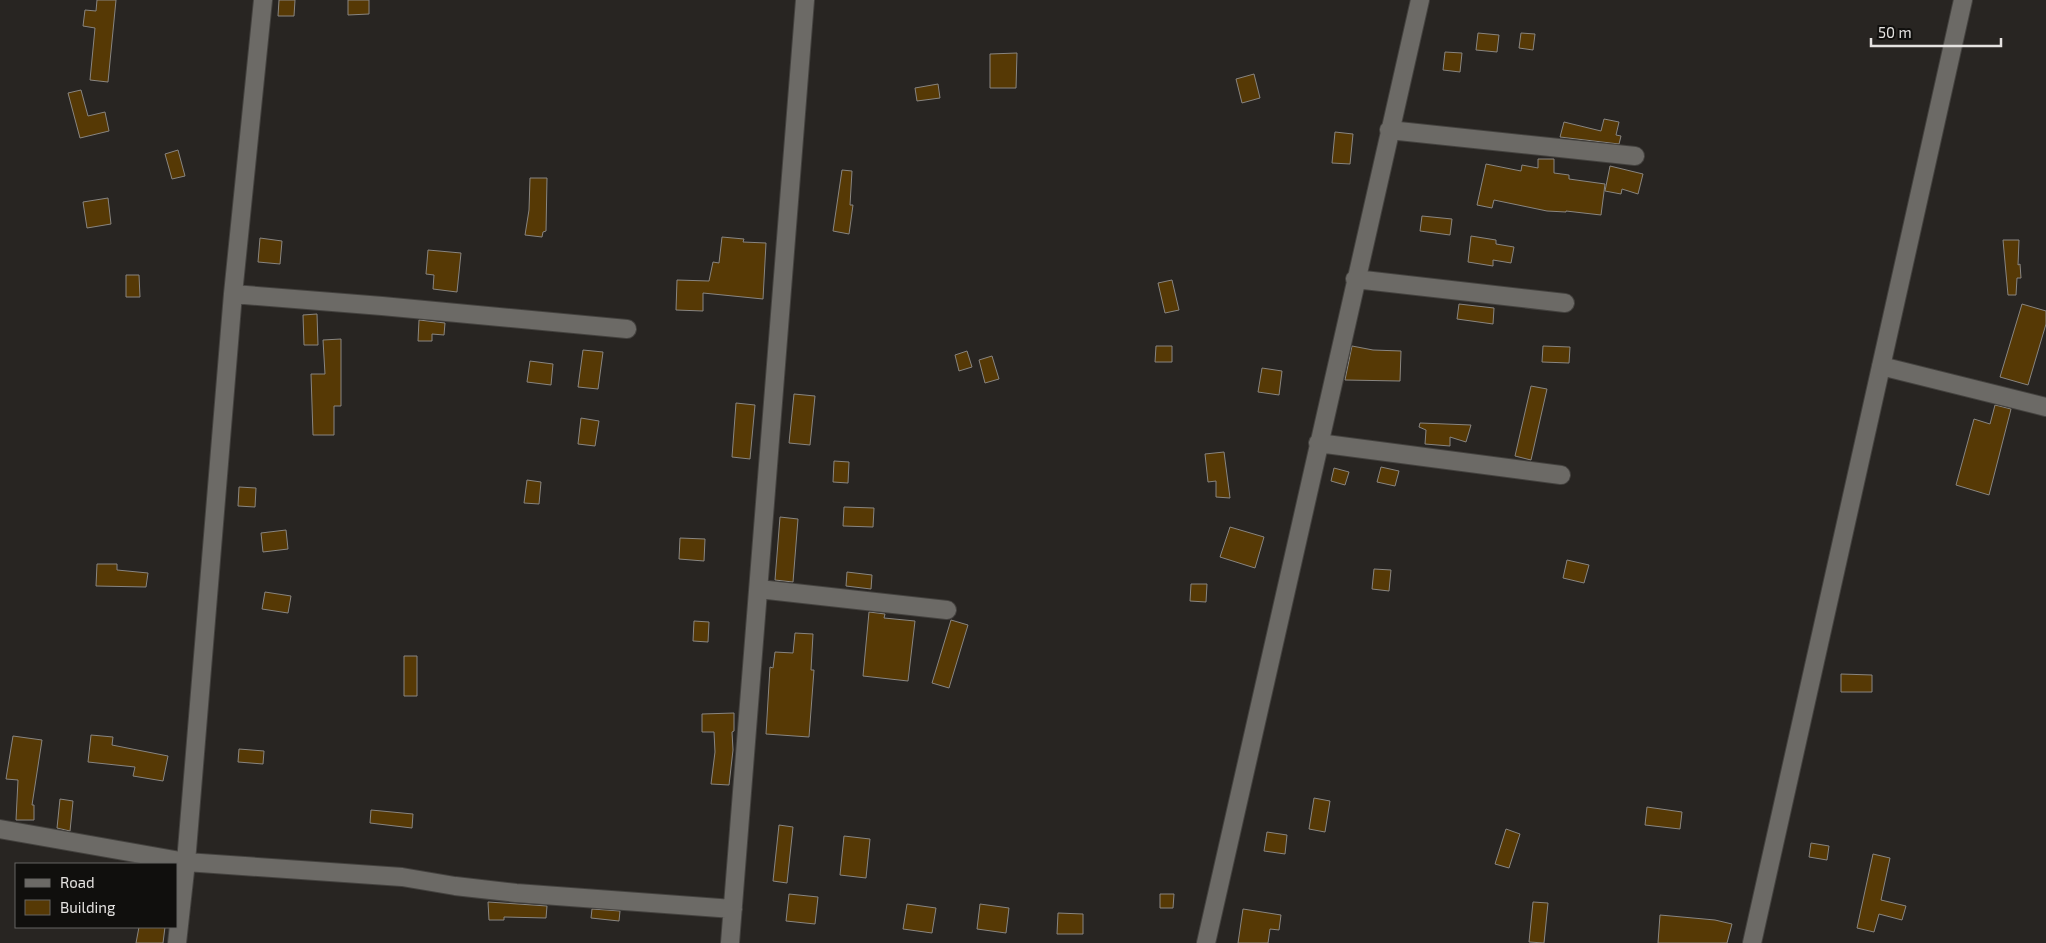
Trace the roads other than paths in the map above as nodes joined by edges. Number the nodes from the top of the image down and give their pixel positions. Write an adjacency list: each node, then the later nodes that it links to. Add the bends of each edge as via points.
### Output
1 (264, 0): 8 (street)
2 (805, 0): 15 (street)
3 (1420, 0): 5 (street)
4 (1963, 0): 11 (street)
5 (1390, 130): 6 (street); 7 (street)
6 (1635, 156)
7 (1355, 279): 9 (street); 13 (street)
8 (233, 294): 10 (street); 18 (street)
9 (1565, 303)
10 (627, 329)
11 (1881, 366): 12 (street); 23 (street)
12 (2046, 407)
13 (1318, 443): 14 (street); 22 (street)
14 (1561, 475)
15 (759, 589): 16 (street); 19 (street)
16 (947, 610)
17 (0, 828): 18 (street)
18 (186, 862): 19 (street, via 402,876 455,886); 20 (street)
19 (733, 909): 21 (street)
20 (177, 943)
21 (730, 943)
22 (1206, 943)
23 (1752, 943)

